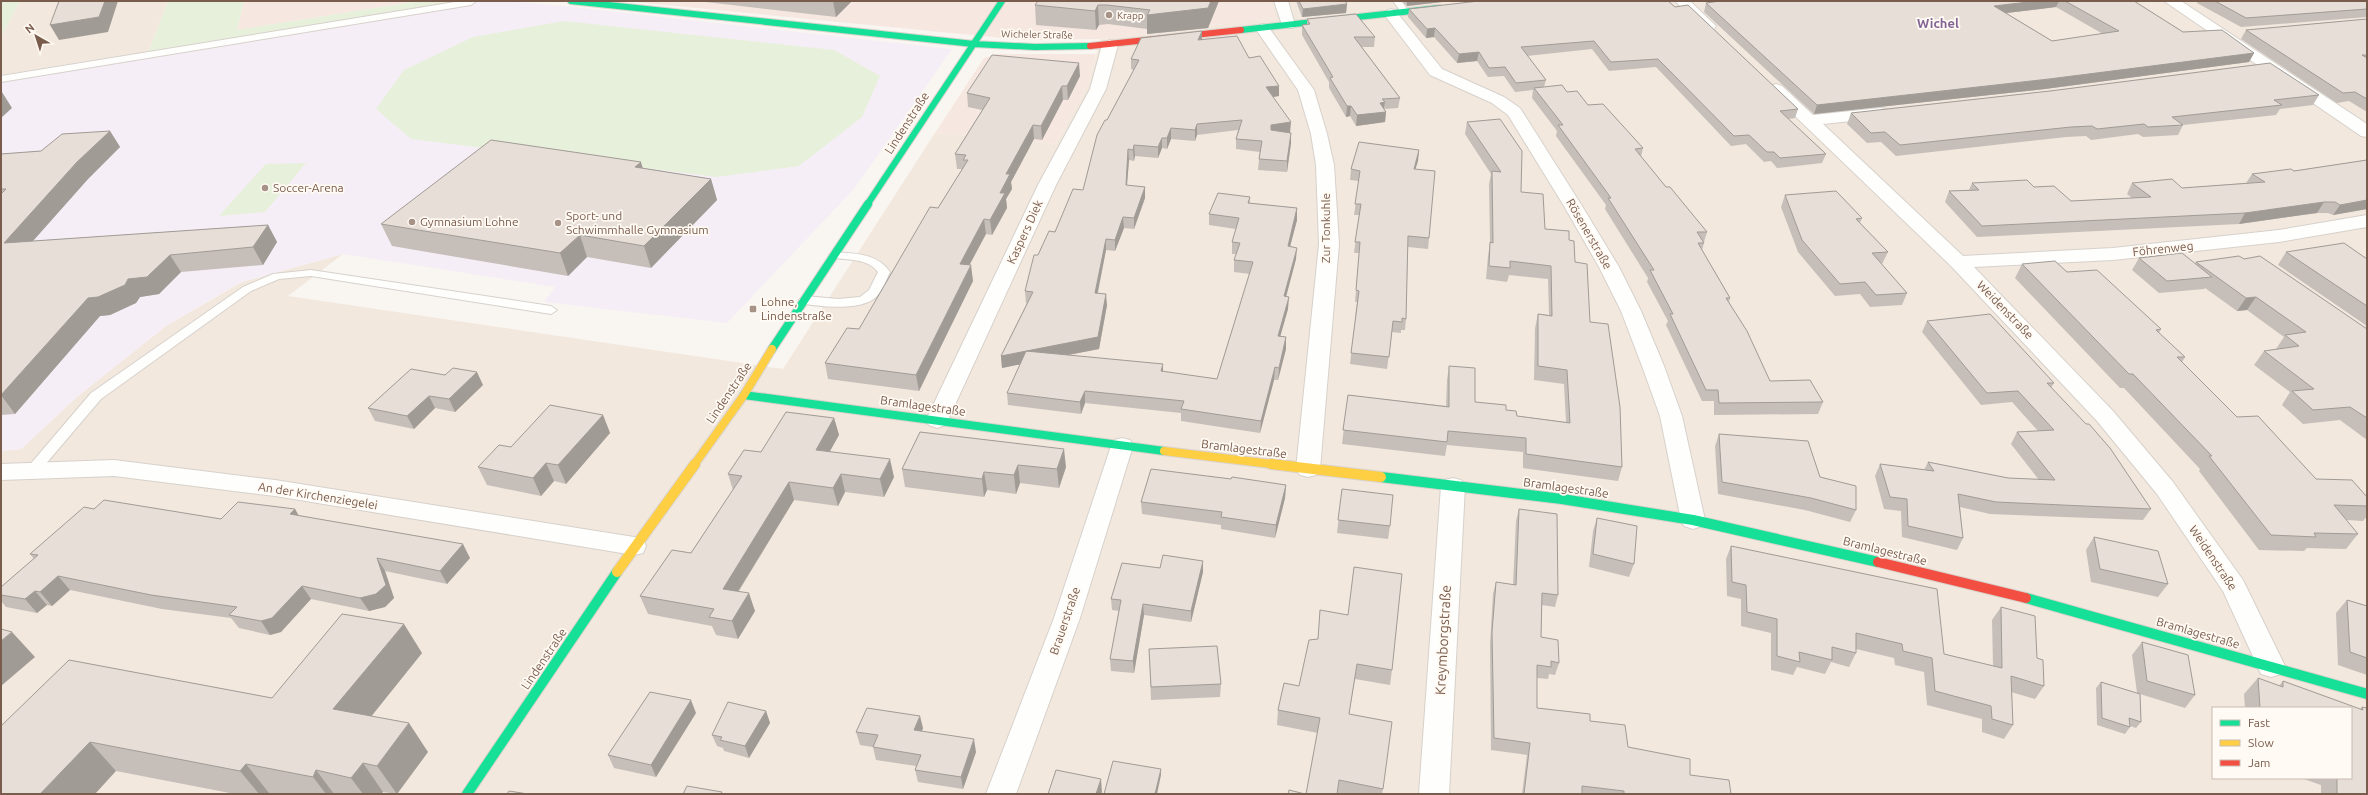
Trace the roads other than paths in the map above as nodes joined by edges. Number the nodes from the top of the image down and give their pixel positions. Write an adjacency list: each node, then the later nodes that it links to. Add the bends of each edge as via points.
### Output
1 (571, 1): 14 (street, Wicheler Straße)
2 (1002, 1): 14 (street, Lindenstraße)
3 (1281, 1): 9 (street)
4 (1682, 1): 13 (street)
5 (2171, 1): 12 (street)
6 (471, 2): 18 (lane)
7 (1450, 7): 8 (street, Wicheler Straße)
8 (1397, 8): 9 (street, Wicheler Straße); 37 (street, Rösenerstraße, via 1436,72 1498,100 1514,112 1577,213 1622,292 1653,366 1671,416)
9 (1288, 25): 10 (street, Wicheler Straße)
10 (1262, 28): 15 (street, Wicheler Straße); 33 (street, Zur Tonkuhle, via 1306,90 1325,165 1329,244)
11 (2245, 33): 12 (street)
12 (2222, 35): 16 (street)
13 (1723, 39)
14 (974, 44): 15 (street, Wicheler Straße, via 1035,47); 25 (street, Lindenstraße)
15 (1110, 45): 31 (street, Kaspers Diek, via 1098,89 1047,185)
16 (2266, 66): 17 (street); 22 (street)
17 (2242, 69)
18 (1, 78)
19 (1763, 78): 21 (street, Weidenstraße)
20 (1896, 112): 21 (street)
21 (1809, 121): 27 (street, Weidenstraße)
22 (2367, 132)
23 (2367, 221): 24 (street, Föhrenweg)
24 (2227, 242): 26 (street); 27 (street, Föhrenweg, via 2113,254)
25 (835, 256): 28 (street, Lindenstraße); 28 (lane, via 869,259 880,265 884,272 870,296 857,301 844,303)
26 (2251, 259)
27 (1958, 262): 39 (street, Weidenstraße, via 2105,416 2165,488 2234,587)
28 (805, 300): 30 (street, Lindenstraße)
29 (551, 310): 34 (lane, via 311,273 278,276 247,288 96,396)
30 (744, 395): 31 (street, Bramlagestraße); 38 (street, Lindenstraße)
31 (937, 420): 32 (street, Bramlagestraße)
32 (1122, 446): 33 (street, Bramlagestraße); 42 (street, Brauerstraße, via 1067,618)
33 (1308, 469): 36 (street, Bramlagestraße)
34 (33, 470): 35 (street, An der Kirchenziegelei); 38 (street, An der Kirchenziegelei, via 114,468 268,487)
35 (1, 472)
36 (1452, 486): 37 (street, Bramlagestraße, via 1562,499); 43 (street, Kreymborgstraße)
37 (1693, 520): 39 (street, Bramlagestraße, via 2009,593)
38 (634, 546): 41 (street, Lindenstraße)
39 (2271, 666): 40 (street, Bramlagestraße)
40 (2367, 694)
41 (467, 794)
42 (1001, 794)
43 (1434, 794)

